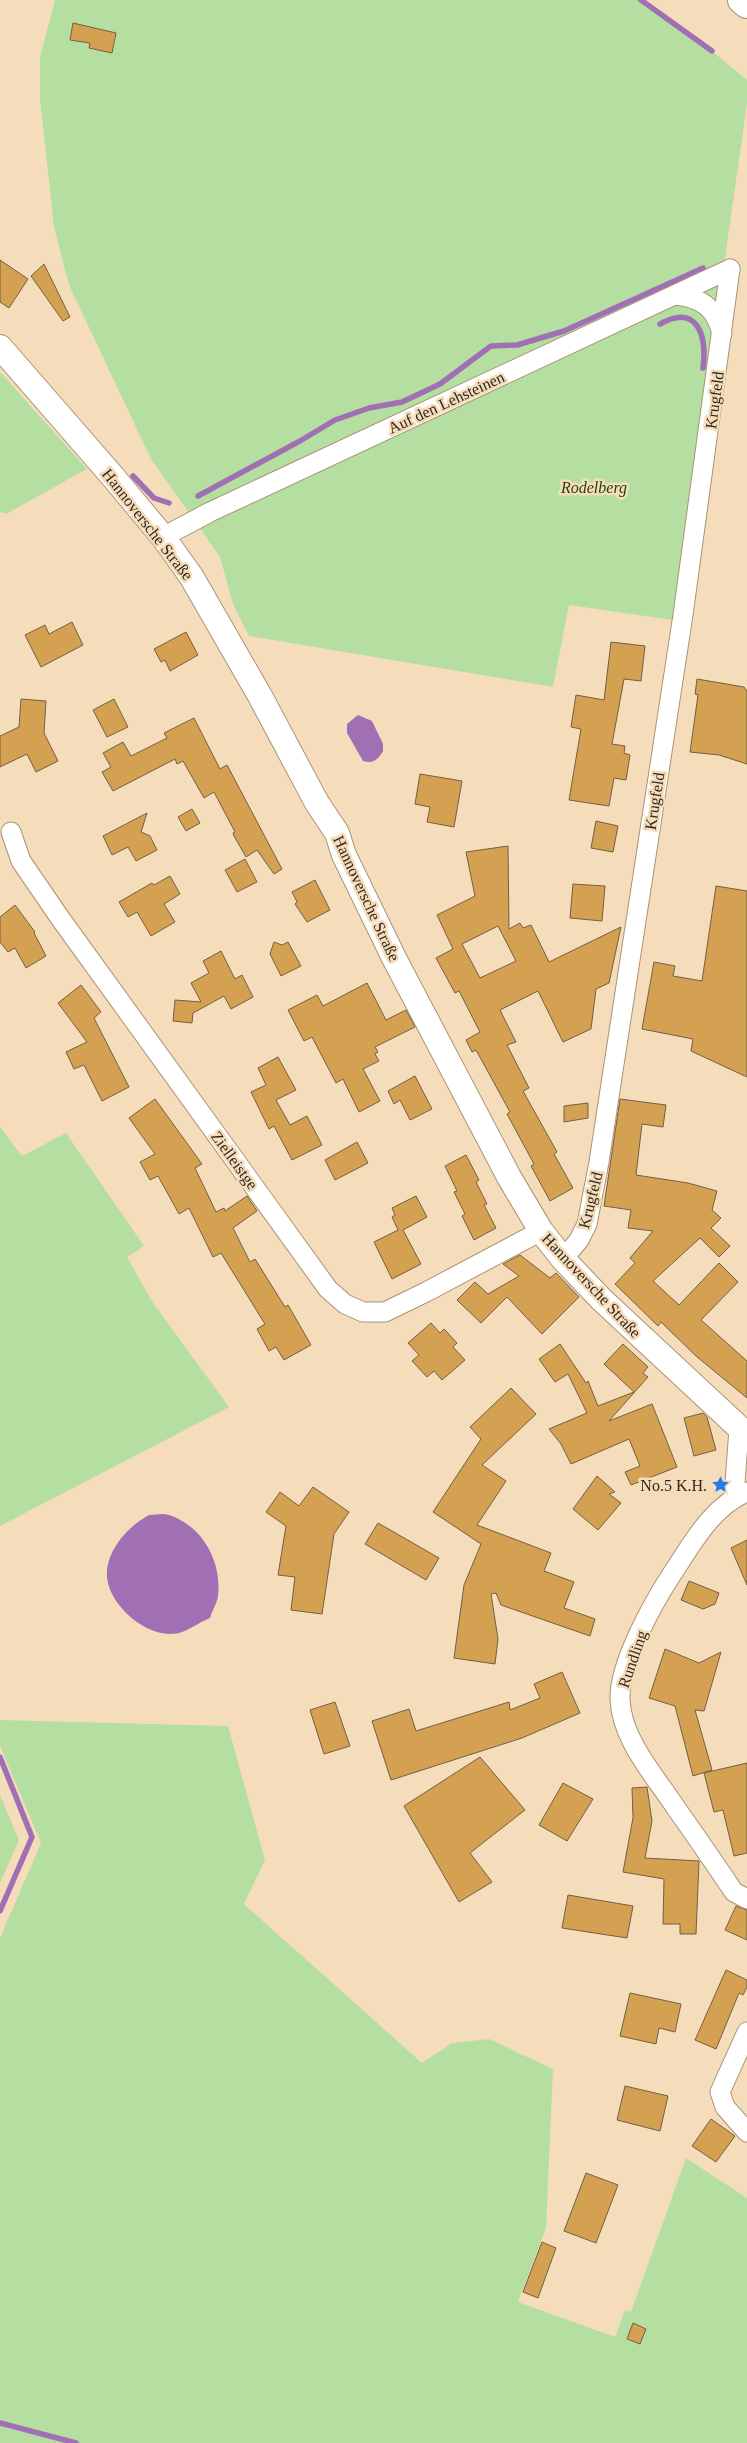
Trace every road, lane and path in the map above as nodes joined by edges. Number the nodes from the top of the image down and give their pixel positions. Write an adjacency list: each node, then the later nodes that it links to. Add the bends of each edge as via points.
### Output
1 (742, 0): 2 (main road)
2 (747, 4)
3 (730, 270): 4 (street, Auf den Lehsteinen); 5 (street, Krugfeld)
4 (676, 295): 5 (street, Krugfeld, via 689,296 710,306); 7 (street, Auf den Lehsteinen)
5 (723, 335): 10 (street, Krugfeld, via 599,1162 587,1224 579,1240)
6 (0, 347): 7 (street, Hannoversche Straße)
7 (162, 537): 9 (street, Hannoversche Straße, via 191,576 317,803 337,833 344,855 394,958 509,1177)
8 (11, 832): 9 (street, Zielleistge, via 21,860 60,918 328,1289 345,1304 363,1312 385,1312)
9 (541, 1231): 10 (street, Hannoversche Straße)
10 (562, 1259): 11 (street, Hannoversche Straße, via 601,1300)
11 (743, 1432): 12 (street, Rundling)
12 (741, 1495): 13 (street, Rundling, via 697,1536 651,1607 628,1664 620,1696 626,1727 643,1760 734,1892)
13 (747, 1899)
14 (747, 2032): 15 (street, via 720,2092 725,2108)
15 (747, 2132)

